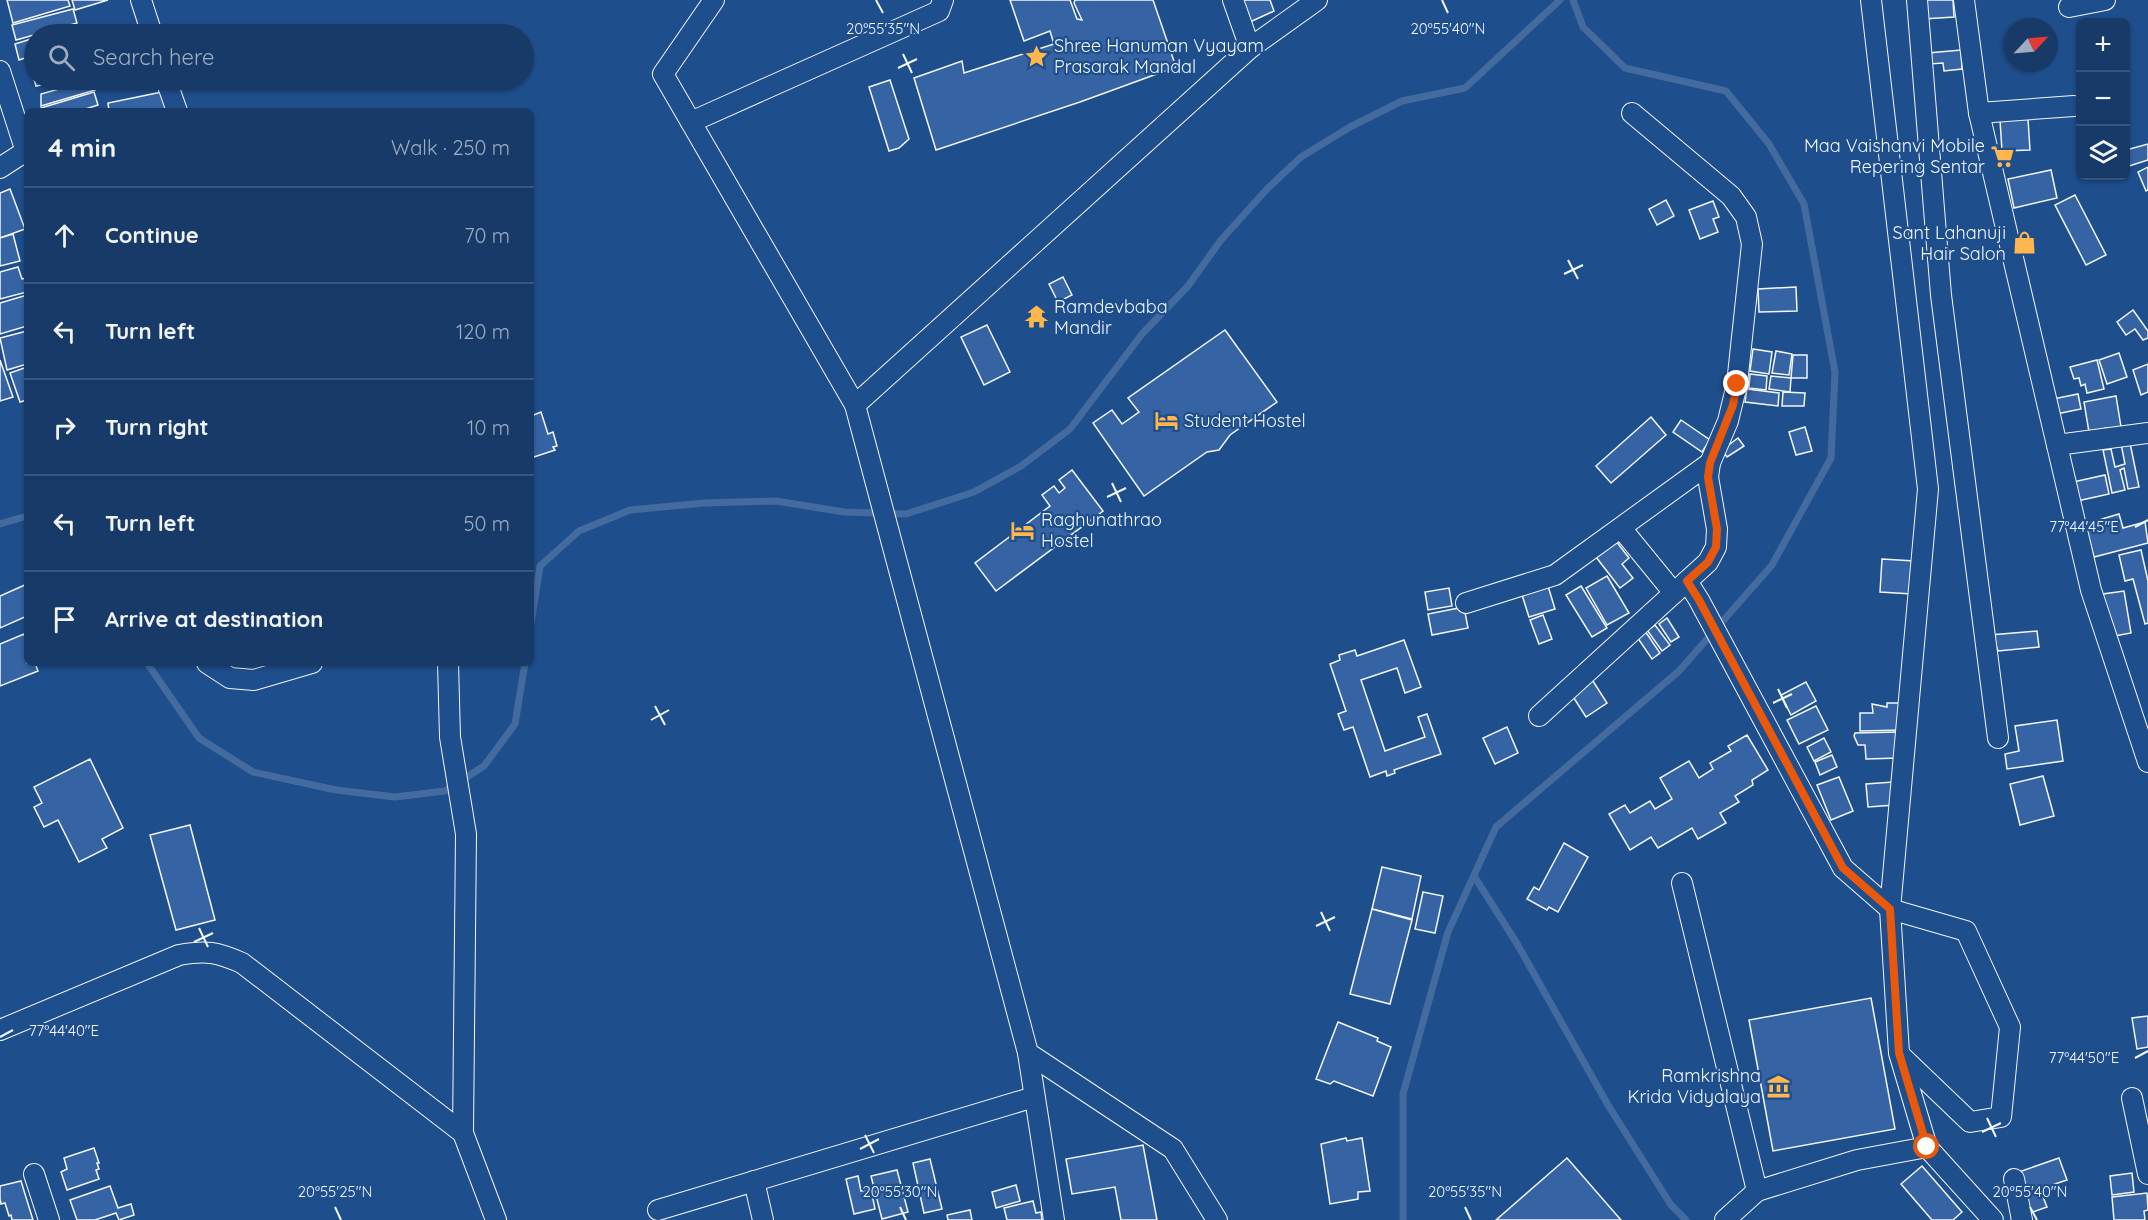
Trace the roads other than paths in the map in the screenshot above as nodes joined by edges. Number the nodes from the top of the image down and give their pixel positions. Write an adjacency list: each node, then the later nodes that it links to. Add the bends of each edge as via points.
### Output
1 (141, 0): 11 (street)
2 (714, 0): 19 (street, via 663,74)
3 (943, 0): 19 (street, via 939,11)
4 (1233, 0): 12 (street)
5 (1871, 0): 37 (street, via 1928,489)
6 (1917, 0): 34 (street, via 1937,261)
7 (1964, 0): 18 (street)
8 (2105, 0): 10 (street)
9 (1310, 3): 12 (street)
10 (2069, 6)
11 (149, 24)
12 (1250, 48): 23 (street)
13 (0, 71): 20 (street)
14 (170, 90): 16 (street)
15 (2074, 106): 18 (street)
16 (176, 108)
17 (1632, 113): 26 (street, via 1731,196 1746,217 1752,244 1737,384 1728,421)
18 (1979, 113): 25 (street)
19 (691, 122): 23 (street)
20 (24, 147)
21 (24, 154): 22 (street)
22 (0, 168)
23 (855, 405): 39 (street)
24 (2148, 433): 25 (street)
25 (2057, 445): 35 (street, via 2091,590)
26 (1710, 463): 27 (street); 28 (street, via 1716,547 1708,562)
27 (1621, 528): 28 (street); 29 (street, via 1555,575)
28 (1681, 587): 33 (street); 37 (street, via 1699,600 1843,868)
29 (1466, 603)
30 (212, 666): 31 (street, via 230,678 254,680)
31 (302, 666)
32 (448, 666): 43 (street, via 450,737 466,834)
33 (1539, 716)
34 (1998, 738)
35 (2148, 762)
36 (1682, 883): 49 (street)
37 (1890, 909): 40 (street); 40 (street, via 1966,931 2010,1027 2001,1117 1970,1122)
38 (0, 1029): 43 (street, via 179,955 203,951 222,954 242,963)
39 (1028, 1053): 41 (street); 55 (street, via 1173,1149)
40 (1899, 1053): 44 (street)
41 (1034, 1097): 48 (street); 54 (street)
42 (2132, 1098): 46 (street)
43 (463, 1133): 52 (street)
44 (1927, 1147): 49 (street, via 1857,1160); 57 (street)
45 (34, 1174): 51 (street)
46 (2148, 1174)
47 (2014, 1179): 58 (street)
48 (754, 1181): 50 (street); 53 (street)
49 (1756, 1191): 56 (street)
50 (658, 1209)
51 (49, 1220)
52 (496, 1220)
53 (763, 1220)
54 (1054, 1220)
55 (1217, 1220)
56 (1725, 1220)
57 (1992, 1220)
58 (2022, 1220)

